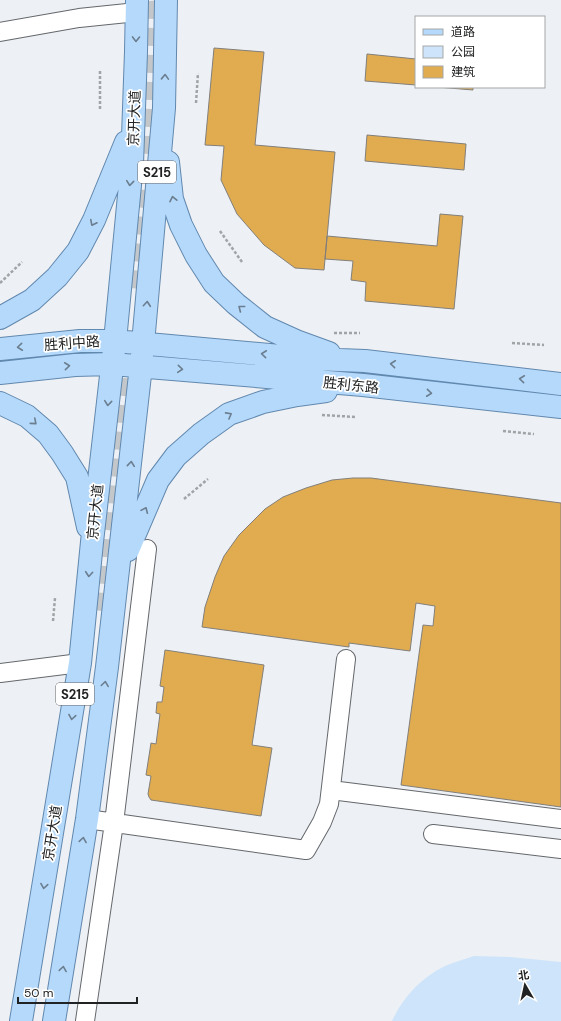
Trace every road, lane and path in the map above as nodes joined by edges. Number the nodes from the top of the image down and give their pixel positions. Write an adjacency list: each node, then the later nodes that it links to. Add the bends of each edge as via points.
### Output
1 (166, 0): 7 (main road, 京开大道 / S215, one-way to 1)
2 (137, 6): 3 (street); 9 (main road, 京开大道 / S215, one-way to 9)
3 (0, 32)
4 (100, 71): 8 (path)
5 (198, 73): 6 (path)
6 (196, 103)
7 (164, 108): 18 (main road, 京开大道 / S215, one-way to 7); 22 (main road, one-way to 7, via 324,351 265,327 214,283 196,255 172,199)
8 (100, 109)
9 (134, 122): 14 (main road, one-way to 14, via 97,214 78,251 57,277 32,300); 17 (main road, 京开大道 / S215, one-way to 17)
10 (220, 231): 12 (path)
11 (22, 262): 13 (path)
12 (242, 262)
13 (0, 283)
14 (0, 318)
15 (334, 333): 16 (path)
16 (360, 333)
17 (115, 341): 18 (main road, 胜利中路); 21 (main road, 胜利中路, one-way to 21, via 80,341); 23 (main road, 京开大道 / S215)
18 (144, 343): 22 (main road, 胜利东路, one-way to 18, via 313,359); 24 (main road, 京开大道 / S215)
19 (512, 343): 20 (path)
20 (544, 345)
21 (0, 349)
22 (365, 361): 26 (main road, 胜利东路, one-way to 22)
23 (112, 364): 24 (main road, 胜利中路); 25 (main road, 胜利中路, one-way to 23, via 74,365); 36 (main road, 京开大道 / S215, one-way to 36)
24 (141, 366): 27 (main road, 胜利东路, one-way to 27); 38 (main road, 京开大道 / S215, one-way to 24)
25 (0, 373)
26 (561, 384)
27 (363, 386): 29 (main road, 胜利东路, one-way to 29); 38 (main road, one-way to 27, via 158,480 176,456 201,434 229,414 263,402 297,394)
28 (0, 403): 36 (main road, one-way to 36, via 27,416 48,434 62,452 77,477)
29 (561, 407)
30 (322, 415): 31 (path)
31 (356, 417)
32 (503, 431): 33 (path)
33 (534, 434)
34 (208, 479): 35 (path)
35 (184, 499)
36 (92, 542): 42 (main road, 京开大道 / S215, one-way to 42)
37 (147, 549): 47 (street)
38 (119, 572): 45 (main road, 京开大道 / S215, one-way to 38)
39 (55, 598): 40 (path)
40 (52, 621)
41 (346, 659): 44 (street)
42 (80, 663): 43 (street); 50 (main road, 京开大道 / S215, one-way to 50)
43 (0, 673)
44 (331, 790): 46 (street); 47 (street, via 322,822 306,850)
45 (87, 819): 47 (street); 51 (main road, 京开大道 / S215, one-way to 45)
46 (561, 819)
47 (114, 823): 52 (street)
48 (433, 834): 49 (street)
49 (561, 848)
50 (21, 1021)
51 (54, 1021)
52 (85, 1021)

